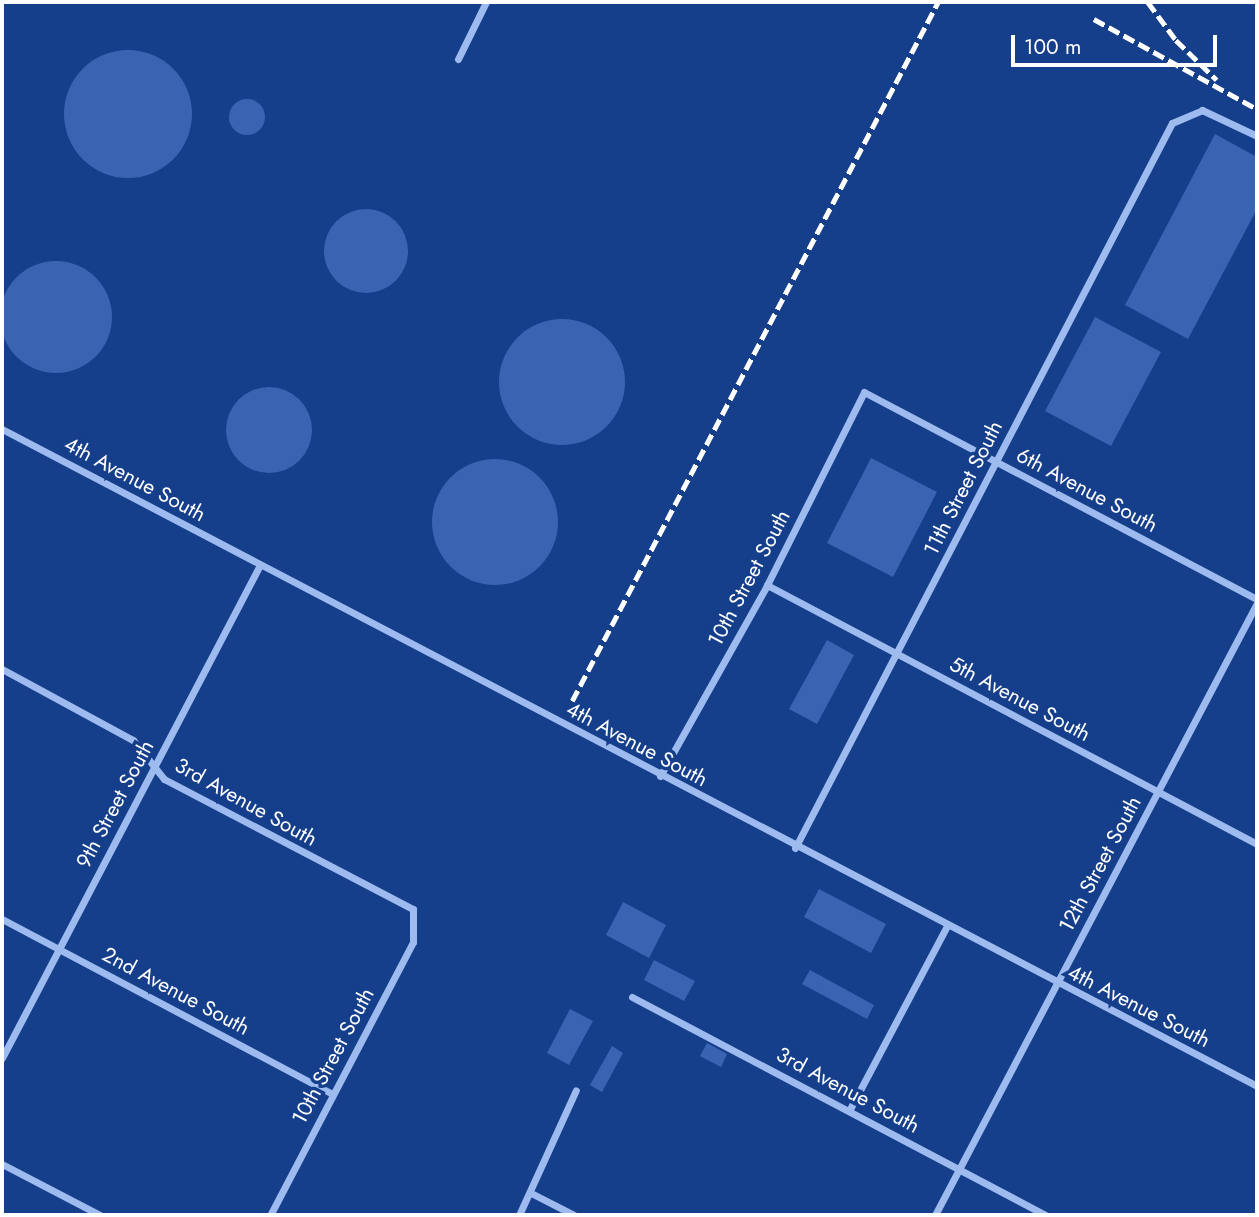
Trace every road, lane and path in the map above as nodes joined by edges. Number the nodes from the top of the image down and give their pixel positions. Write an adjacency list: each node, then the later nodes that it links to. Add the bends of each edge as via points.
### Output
1 (486, 2): 2 (street)
2 (458, 59)
3 (1257, 136): 6 (street, 11th Street South, via 1202,110 1172,124)
4 (864, 392): 6 (street, 6th Avenue South); 8 (street, 10th Street South)
5 (2, 429): 7 (street, 4th Avenue South)
6 (996, 462): 9 (street, 6th Avenue South); 10 (street, 11th Street South)
7 (260, 565): 12 (street, 9th Street South); 13 (street, 4th Avenue South)
8 (767, 585): 10 (street, 5th Avenue South); 13 (street, 10th Street South)
9 (1257, 601): 14 (street, 12th Street South)
10 (896, 654): 14 (street, 5th Avenue South); 16 (street, 11th Street South)
11 (2, 669): 12 (street, 3rd Avenue South, via 133,740)
12 (154, 767): 17 (street, 3rd Avenue South, via 164,779); 20 (street, 9th Street South)
13 (660, 776): 16 (street, 4th Avenue South)
14 (1158, 792): 15 (street, 5th Avenue South); 21 (street, 12th Street South)
15 (1257, 844)
16 (795, 848): 19 (street, 4th Avenue South)
17 (413, 909): 26 (street, 10th Street South, via 413,942)
18 (2, 919): 20 (street, 2nd Avenue South)
19 (947, 926): 21 (street, 4th Avenue South); 27 (street)
20 (59, 949): 23 (street, 9th Street South); 26 (street, 2nd Avenue South)
21 (1057, 983): 24 (street, 4th Avenue South); 29 (street, 12th Street South)
22 (632, 997): 27 (street, 3rd Avenue South)
23 (2, 1058)
24 (1257, 1086)
25 (576, 1090): 30 (street)
26 (333, 1094): 32 (street, 10th Street South)
27 (850, 1109): 29 (street, 3rd Avenue South)
28 (2, 1164): 31 (street)
29 (959, 1170): 35 (street, 12th Street South); 36 (street, 3rd Avenue South)
30 (531, 1193): 33 (street); 34 (street)
31 (100, 1215)
32 (270, 1215)
33 (519, 1215)
34 (574, 1215)
35 (935, 1215)
36 (1046, 1215)

